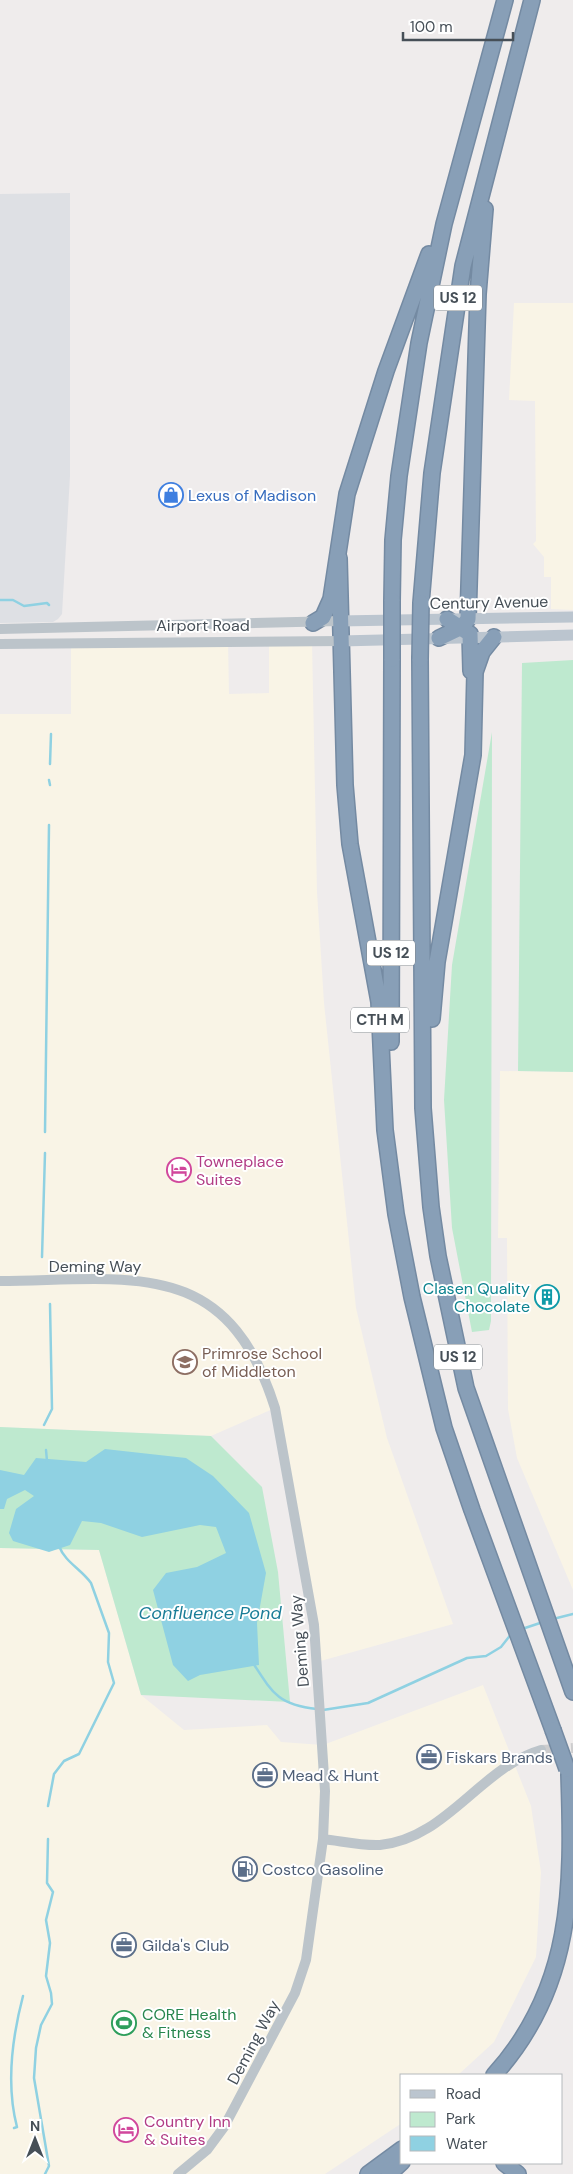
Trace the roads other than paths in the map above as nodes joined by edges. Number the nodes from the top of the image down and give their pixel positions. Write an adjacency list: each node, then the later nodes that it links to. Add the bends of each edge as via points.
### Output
1 (505, 0): 4 (highway, US 12)
2 (532, 0): 3 (highway, US 12)
3 (490, 158): 11 (highway, via 478,294); 19 (highway, US 12, bridge, via 463,266 450,344 432,473 421,603)
4 (455, 185): 5 (highway, via 386,371 347,494); 20 (highway, US 12, bridge, via 435,263 415,371 393,540 392,1082)
5 (339, 558): 9 (highway); 10 (highway, via 331,599 323,616)
6 (573, 617): 11 (main road, Century Avenue)
7 (447, 619): 8 (main road, Century Avenue); 11 (highway)
8 (406, 620): 9 (main road, Airport Road)
9 (339, 621): 10 (street, Airport Road); 16 (highway)
10 (313, 622): 12 (street, Airport Road)
11 (467, 628): 14 (main road); 15 (highway); 18 (highway)
12 (0, 629)
13 (573, 635): 14 (main road)
14 (494, 637): 18 (highway, CTH M, via 477,664)
15 (439, 638): 16 (main road, Airport Road)
16 (341, 641): 17 (street, Airport Road); 20 (highway, CTH M, via 350,844 378,1002 385,1130)
17 (0, 644)
18 (470, 762): 19 (highway, CTH M, via 437,962)
19 (423, 1108): 22 (highway, US 12, via 431,1207 456,1350 480,1431)
20 (403, 1248): 24 (highway, US 12, bridge, via 444,1428)
21 (0, 1281): 26 (street, Deming Way, via 133,1279 162,1283 189,1293 222,1314 254,1354 276,1408 312,1606 325,1806)
22 (573, 1692)
23 (541, 1750): 26 (street, via 514,1760 441,1819 410,1838 380,1845)
24 (568, 1772): 25 (highway, US 12); 27 (highway, via 573,1887 562,1959 532,2028)
25 (573, 1791)
26 (323, 1839): 31 (street, Deming Way, via 306,1960 295,1993 224,2127 207,2150)
27 (495, 2074)
28 (400, 2150): 32 (highway)
29 (400, 2164): 33 (highway)
30 (505, 2164): 34 (highway)
31 (178, 2174)
32 (368, 2174)
33 (389, 2174)
34 (518, 2174)

